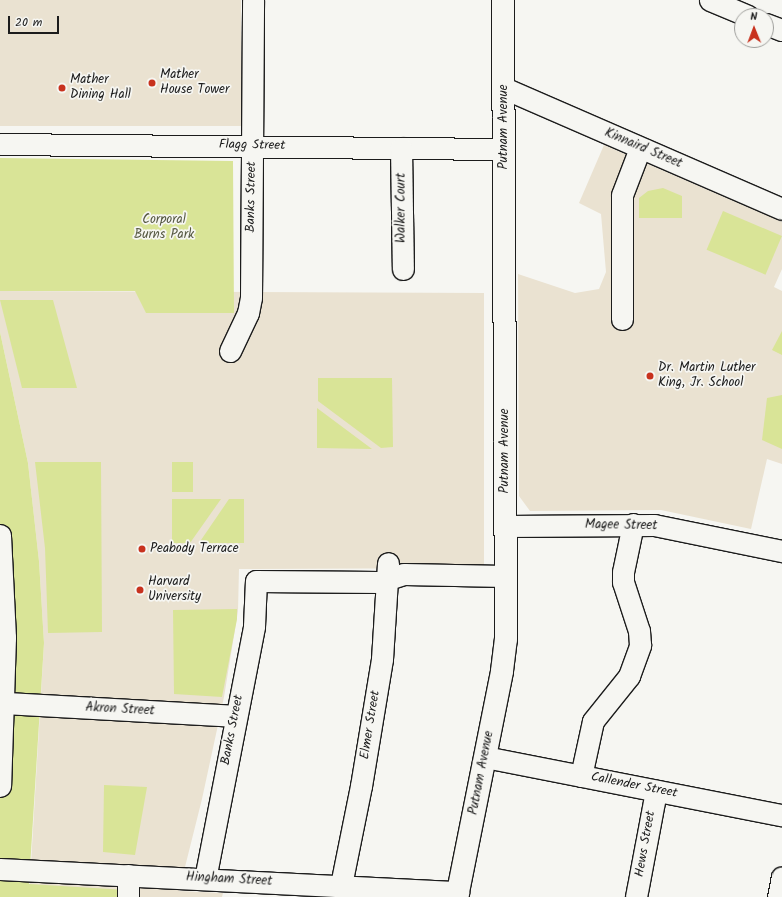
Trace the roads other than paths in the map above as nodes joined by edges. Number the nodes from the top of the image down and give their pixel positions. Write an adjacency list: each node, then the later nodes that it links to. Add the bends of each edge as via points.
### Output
1 (253, 0): 7 (street, Banks Street)
2 (503, 0): 5 (main road, Putnam Avenue)
3 (710, 0): 4 (street)
4 (734, 10)
5 (504, 88): 9 (street, Kinnaird Street); 10 (main road, Putnam Avenue)
6 (0, 144): 7 (street, Flagg Street)
7 (252, 146): 8 (street, Flagg Street); 14 (street, Banks Street, via 251,297 248,313)
8 (401, 148): 10 (street, Flagg Street); 12 (street, Walker Court)
9 (640, 148): 11 (street, Kinnaird Street); 13 (street, via 622,195)
10 (504, 149): 16 (main road, Putnam Avenue)
11 (782, 209)
12 (403, 269)
13 (622, 319)
14 (230, 351)
15 (632, 524): 16 (street, Magee Street); 18 (street, Magee Street, via 654,525); 24 (street, via 623,582 639,631 640,646 629,676 593,721)
16 (505, 526): 20 (main road, Putnam Avenue)
17 (0, 536): 21 (main road, via 5,609)
18 (782, 551)
19 (387, 572): 20 (street); 22 (street, Banks Street, via 256,581 254,626); 32 (street, Elmer Street, via 382,659 361,786)
20 (505, 576): 23 (main road, Putnam Avenue, via 505,654)
21 (4, 703): 22 (street, Akron Street); 25 (main road)
22 (236, 716): 31 (street, Banks Street)
23 (485, 757): 24 (street, Callender Street); 33 (main road, Putnam Avenue)
24 (581, 776): 26 (street, Callender Street)
25 (0, 786)
26 (656, 791): 27 (street, Callender Street); 35 (street, Hews Street)
27 (782, 815)
28 (0, 869): 29 (street, Hingham Street)
29 (128, 875): 31 (street, Hingham Street); 34 (street)
30 (782, 877): 36 (street)
31 (205, 879): 32 (street, Hingham Street)
32 (341, 885): 33 (street, Hingham Street)
33 (458, 894)
34 (128, 897)
35 (636, 897)
36 (778, 897)

